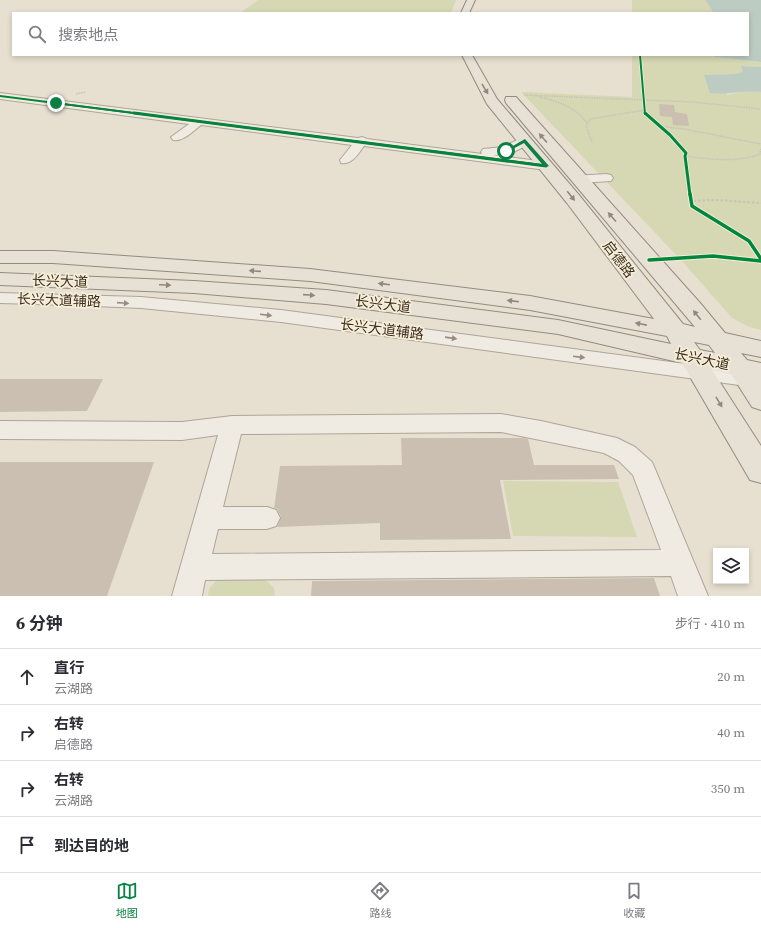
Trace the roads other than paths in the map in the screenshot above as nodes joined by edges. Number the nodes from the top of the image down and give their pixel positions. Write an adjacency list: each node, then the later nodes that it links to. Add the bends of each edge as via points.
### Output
1 (470, 0): 2 (main road)
2 (464, 12)
3 (467, 56): 9 (main road, 启德路, one-way to 9, via 492,101)
4 (485, 64): 14 (main road, 启德路, one-way to 4, via 500,88)
5 (0, 91): 9 (street, via 490,153 506,151)
6 (0, 96): 7 (street)
7 (200, 121): 8 (street); 10 (street)
8 (177, 137)
9 (525, 141): 12 (main road, 启德路)
10 (362, 142): 11 (street); 12 (street)
11 (346, 160)
12 (546, 166): 17 (main road, 启德路, one-way to 17)
13 (606, 178): 14 (street)
14 (579, 180): 16 (main road, 启德路, one-way to 14)
15 (0, 257): 20 (main road, 长兴大道, one-way to 15, via 530,303 310,275 53,257)
16 (658, 270): 17 (main road); 21 (main road, 启德路, one-way to 16)
17 (628, 272): 20 (main road, 启德路)
18 (0, 279): 23 (main road, 长兴大道, one-way to 23, via 194,287 326,296 558,327)
19 (0, 298): 23 (street, 长兴大道辅路, one-way to 23, via 78,300 214,309 388,329 571,356)
20 (675, 330): 21 (main road, 长兴大道); 23 (main road, 启德路)
21 (717, 340): 22 (main road, 长兴大道); 24 (main road, 启德路)
22 (761, 350)
23 (696, 365): 24 (main road, 长兴大道); 27 (main road, 启德路, one-way to 27)
24 (754, 380)
25 (232, 425): 26 (street, via 182,431); 28 (street); 30 (street, via 501,423 609,445 627,454 643,470)
26 (0, 430)
27 (761, 471)
28 (208, 518): 29 (street); 31 (street)
29 (267, 518)
30 (679, 563): 31 (street); 33 (street)
31 (194, 567): 32 (street)
32 (187, 596)
33 (692, 596)

